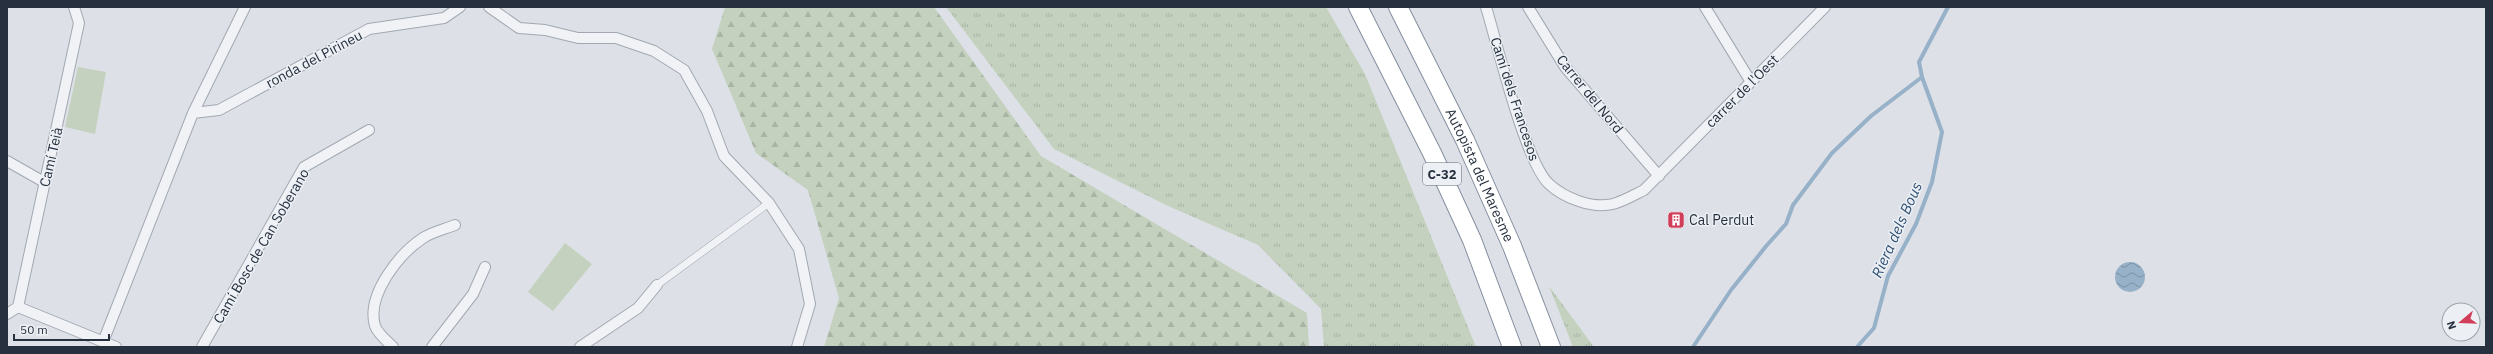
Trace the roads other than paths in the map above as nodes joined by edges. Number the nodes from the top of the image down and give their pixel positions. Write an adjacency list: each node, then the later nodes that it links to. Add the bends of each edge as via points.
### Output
1 (74, 7): 16 (street, Camí Teià, via 79,22)
2 (245, 7): 12 (street)
3 (460, 7): 12 (street, ronda del Pirineu, via 444,18 369,29 219,110)
4 (489, 7): 17 (street, via 519,28 545,30 578,38 616,38 654,51 684,70 707,111 724,156)
5 (1358, 7): 30 (highway, C-32, via 1472,240)
6 (1398, 7): 31 (highway, Autopista del Maresme / C-32, via 1474,161 1512,246)
7 (1486, 7): 15 (street, Camí dels Francesos, via 1520,120 1535,162 1548,183 1567,198 1588,203 1612,204 1644,190)
8 (1528, 7): 15 (street, Carrer del Nord, via 1565,67)
9 (1705, 7): 11 (street)
10 (1825, 7): 11 (street, carrer de l'Oest)
11 (1751, 82): 15 (street, carrer de l'Oest)
12 (194, 113): 23 (street)
13 (369, 130): 25 (street, Camí Bosc de Can Soberano, via 304,167)
14 (7, 161): 16 (street)
15 (1658, 176)
16 (44, 182): 21 (street, Camí Teià)
17 (769, 203): 20 (street); 29 (street, via 799,249 810,304)
18 (455, 225): 26 (street, via 419,242 395,264 383,282 374,318 380,334)
19 (485, 267): 27 (street, via 473,294)
20 (657, 285): 28 (street, via 638,308)
21 (18, 307): 22 (street); 23 (street)
22 (7, 314)
23 (103, 342): 24 (street)
24 (116, 347)
25 (202, 347)
26 (393, 347)
27 (432, 347)
28 (580, 347)
29 (797, 347)
30 (1512, 347)
31 (1551, 347)

